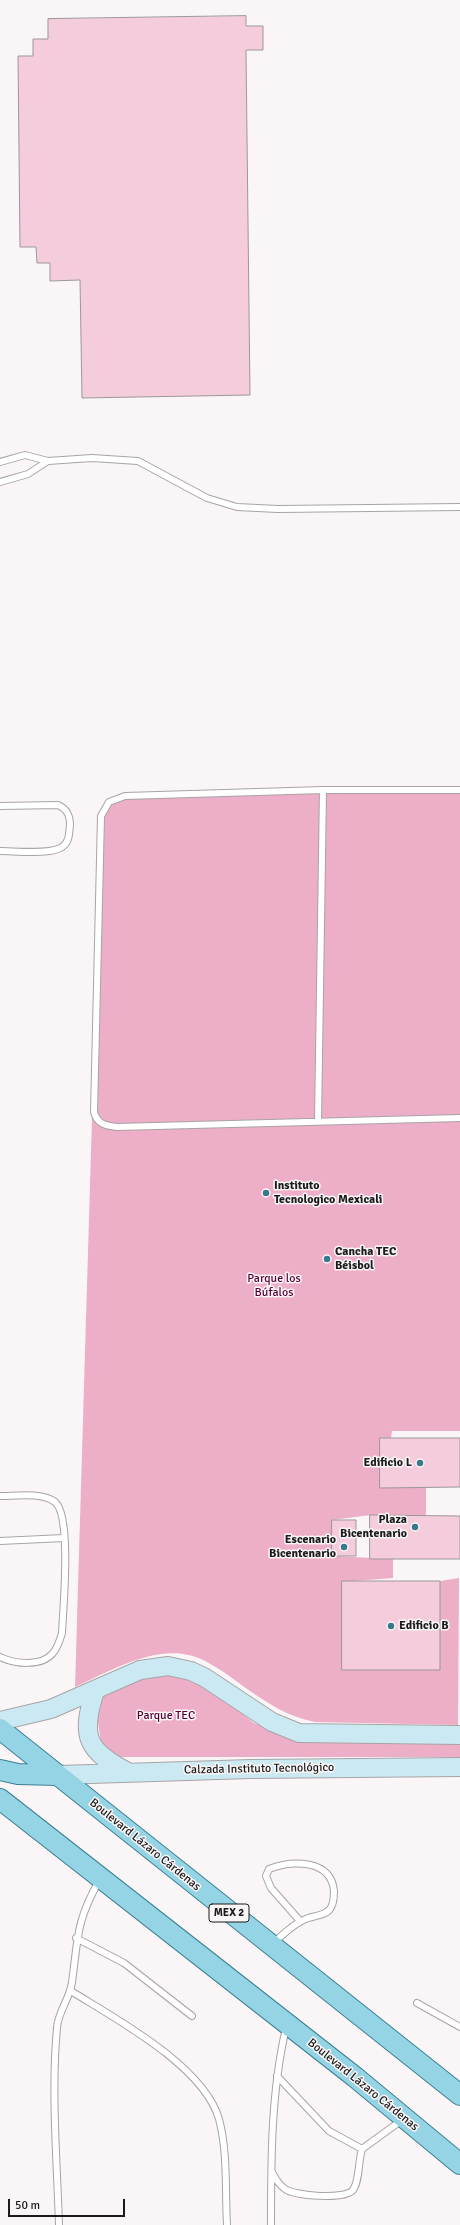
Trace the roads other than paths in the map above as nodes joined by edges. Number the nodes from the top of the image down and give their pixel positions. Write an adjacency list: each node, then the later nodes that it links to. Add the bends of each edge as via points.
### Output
1 (48, 460): 2 (lane, via 25,455); 3 (lane, via 28,474); 4 (lane, via 138,460 207,498 237,507)
2 (0, 462)
3 (0, 482)
4 (460, 507)
5 (323, 790): 6 (lane); 10 (lane); 10 (lane, via 125,796 109,802 101,816 94,1112 100,1123 117,1127)
6 (460, 790)
7 (0, 806): 8 (lane, via 58,805 64,808 70,817 69,837 63,847 53,850)
8 (0, 851)
9 (460, 1118): 10 (lane)
10 (318, 1121)
11 (0, 1496): 12 (lane, via 38,1497 54,1502 61,1511)
12 (64, 1538): 13 (lane); 14 (lane, via 62,1633 58,1646 45,1660 26,1663)
13 (0, 1541)
14 (0, 1657)
15 (95, 1691): 16 (street, via 51,1709); 18 (street, via 140,1670 168,1666 204,1677 272,1722 299,1733); 21 (street, via 89,1718 92,1746 106,1761)
16 (0, 1721)
17 (0, 1729): 22 (main road, Boulevard Lázaro Cárdenas / MEX 2)
18 (460, 1735)
19 (460, 1767): 21 (street, Calzada Instituto Tecnológico)
20 (0, 1770): 22 (main road, via 18,1774)
21 (128, 1772): 22 (street, Calzada Instituto Tecnológico)
22 (58, 1775): 27 (main road, Boulevard Lázaro Cárdenas / MEX 2)
23 (0, 1799): 24 (main road, Boulevard Lázaro Cárdenas)
24 (100, 1878): 26 (lane, via 86,1903); 31 (main road, Boulevard Lázaro Cárdenas)
25 (300, 1921): 25 (lane, via 331,1908 334,1890 328,1874 319,1867 308,1865 284,1865 269,1869 266,1876 271,1888); 27 (lane)
26 (76, 1938): 28 (lane); 30 (lane, via 124,1963)
27 (270, 1946): 34 (main road, Boulevard Lázaro Cárdenas / MEX 2)
28 (71, 1991): 40 (lane, via 59,2016 57,2027); 41 (lane, via 131,2027 200,2084 214,2105 219,2120 223,2141)
29 (417, 2003): 32 (lane)
30 (192, 2016)
31 (287, 2024): 33 (lane); 35 (main road, Boulevard Lázaro Cárdenas)
32 (460, 2027)
33 (277, 2076): 37 (lane, via 329,2131); 39 (lane)
34 (460, 2095)
35 (405, 2118): 37 (lane); 38 (main road, Boulevard Lázaro Cárdenas)
36 (460, 2144): 38 (main road)
37 (362, 2149): 39 (lane, via 354,2188 348,2194 340,2196 294,2193 284,2189)
38 (460, 2164)
39 (271, 2170): 42 (lane)
40 (59, 2225)
41 (227, 2225)
42 (271, 2225)

